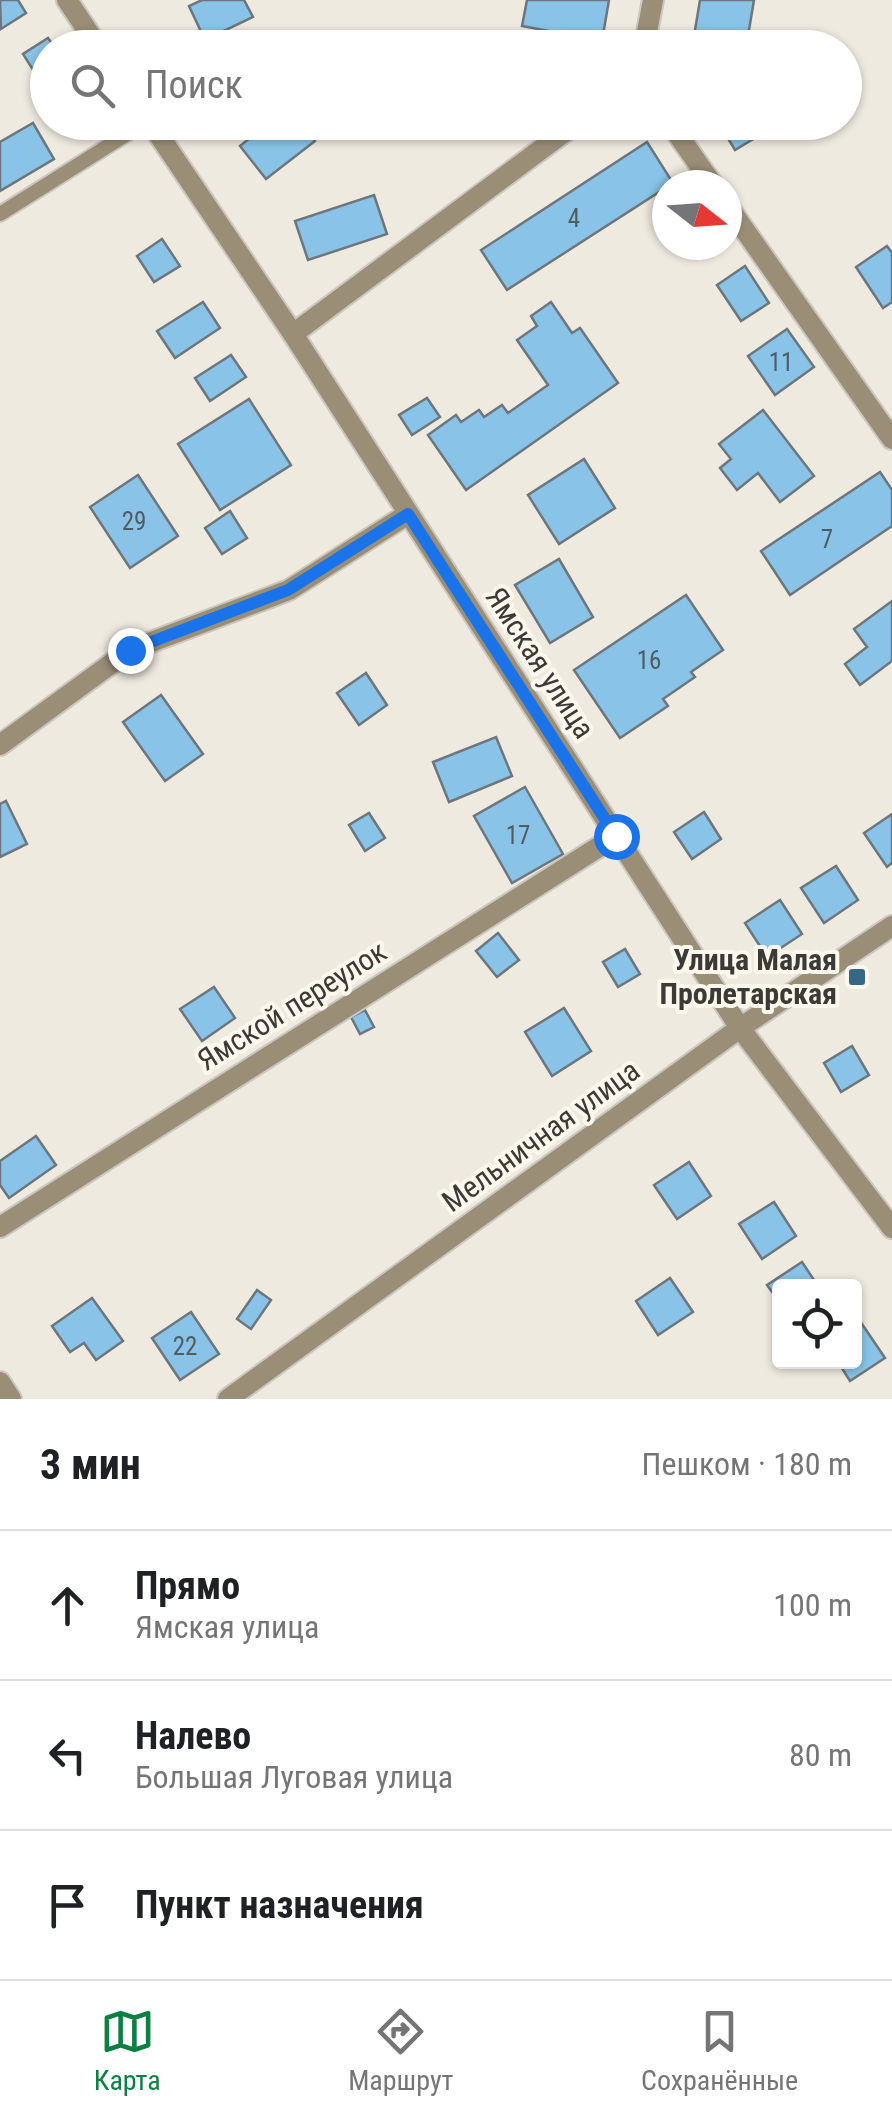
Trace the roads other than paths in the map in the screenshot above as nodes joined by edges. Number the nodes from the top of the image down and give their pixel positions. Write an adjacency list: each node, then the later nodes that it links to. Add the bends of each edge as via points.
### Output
1 (66, 0): 3 (street)
2 (652, 0): 4 (street)
3 (87, 30)
4 (647, 30)
5 (119, 140): 10 (lane)
6 (160, 140): 12 (street, Ямская улица)
7 (554, 140): 12 (street)
8 (682, 140): 9 (street)
9 (703, 170)
10 (0, 214)
11 (742, 226): 13 (street)
12 (293, 334): 14 (street, Ямская улица)
13 (892, 440)
14 (408, 514): 15 (street, via 288,590 130,650); 16 (street, Ямская улица)
15 (0, 745)
16 (616, 836): 18 (street, Ямская улица); 19 (street, Ямской переулок)
17 (892, 926): 18 (street, Мельничная улица)
18 (740, 1028): 20 (street, Ямская улица); 23 (street, Мельничная улица)
19 (0, 1227)
20 (892, 1228)
21 (0, 1382): 22 (street)
22 (11, 1399)
23 (228, 1399)

